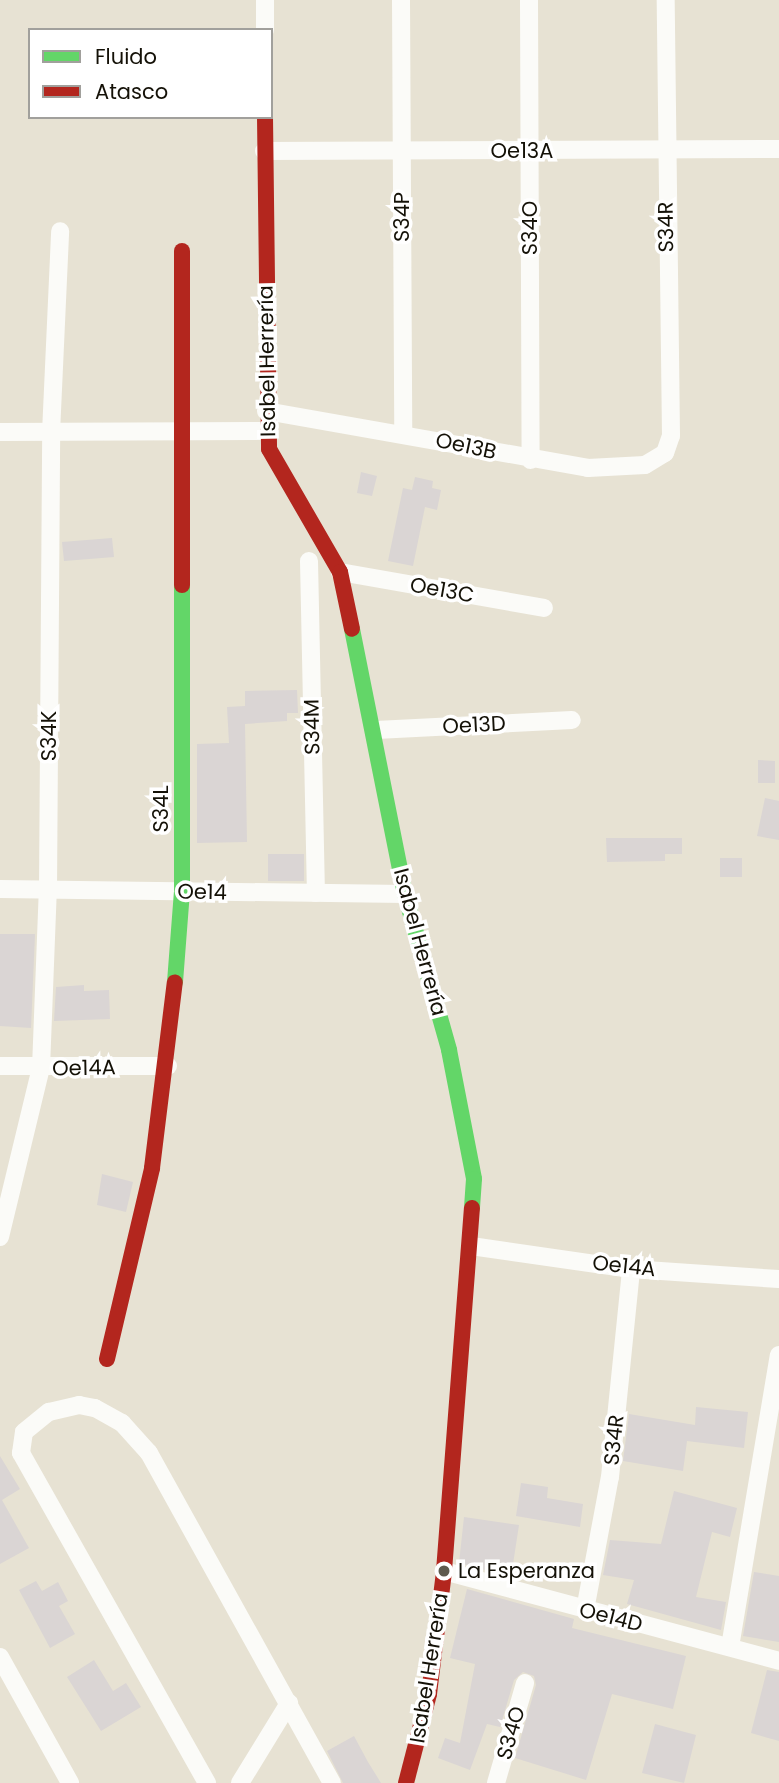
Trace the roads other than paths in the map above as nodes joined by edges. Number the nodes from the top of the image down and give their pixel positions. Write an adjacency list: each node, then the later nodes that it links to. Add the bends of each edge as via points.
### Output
1 (265, 0): 5 (street)
2 (401, 0): 9 (street, S34P)
3 (529, 0): 10 (street, S34O)
4 (666, 0): 11 (street, S34R)
5 (265, 28)
6 (265, 119): 8 (street, Isabel Herrería)
7 (779, 149): 11 (street, Oe13A)
8 (264, 151): 9 (street, Oe13A); 14 (street, Isabel Herrería)
9 (402, 151): 10 (street, Oe13A); 19 (street, S34P)
10 (529, 151): 11 (street, Oe13A); 21 (street, S34O)
11 (664, 151): 20 (street, S34R, via 671,436)
12 (60, 231): 18 (street, S34K)
13 (182, 251): 17 (street, S34L)
14 (266, 411): 15 (street, Isabel Herrería); 19 (street, Oe13B)
15 (268, 431): 17 (street); 23 (street, Isabel Herrería, via 286,486)
16 (2, 432): 18 (street)
17 (180, 432): 18 (street); 29 (street, S34L)
18 (51, 433): 28 (street, S34K)
19 (403, 433): 21 (street, Oe13B)
20 (665, 453): 21 (street, Oe13B, via 645,465 599,468)
21 (531, 460)
22 (309, 561): 30 (street, S34M)
23 (340, 572): 24 (street, Oe13C); 26 (street, Isabel Herrería)
24 (544, 608)
25 (572, 720): 26 (street, Oe13D)
26 (376, 730): 31 (street, Isabel Herrería)
27 (0, 889): 28 (street, Oe14)
28 (48, 889): 29 (street, Oe14); 34 (street, S34K)
29 (182, 892): 30 (street, Oe14); 33 (street, S34L)
30 (316, 894): 31 (street, Oe14)
31 (405, 894): 36 (street, Isabel Herrería, via 465,1118 474,1179)
32 (0, 1066): 34 (street, Oe14A)
33 (168, 1066): 34 (street, Oe14A); 40 (street, S34L, via 152,1168)
34 (41, 1068): 35 (street, S34K)
35 (0, 1237)
36 (471, 1246): 37 (street, Oe14A); 41 (street, Isabel Herrería)
37 (631, 1269): 38 (street, Oe14A); 42 (street, S34R, via 610,1477)
38 (779, 1279)
39 (779, 1355): 43 (street)
40 (107, 1359)
41 (444, 1572): 42 (street, Oe14D); 52 (street, Isabel Herrería, via 429,1693)
42 (585, 1610): 43 (street, Oe14D)
43 (730, 1647): 45 (street, Oe14D)
44 (0, 1657): 48 (street)
45 (779, 1661)
46 (525, 1683): 53 (street, S34O)
47 (289, 1703): 49 (street, via 134,1434 111,1416 79,1405 36,1419 20,1443 21,1453); 50 (street); 51 (street)
48 (70, 1783)
49 (206, 1783)
50 (240, 1783)
51 (332, 1783)
52 (406, 1783)
53 (496, 1783)

